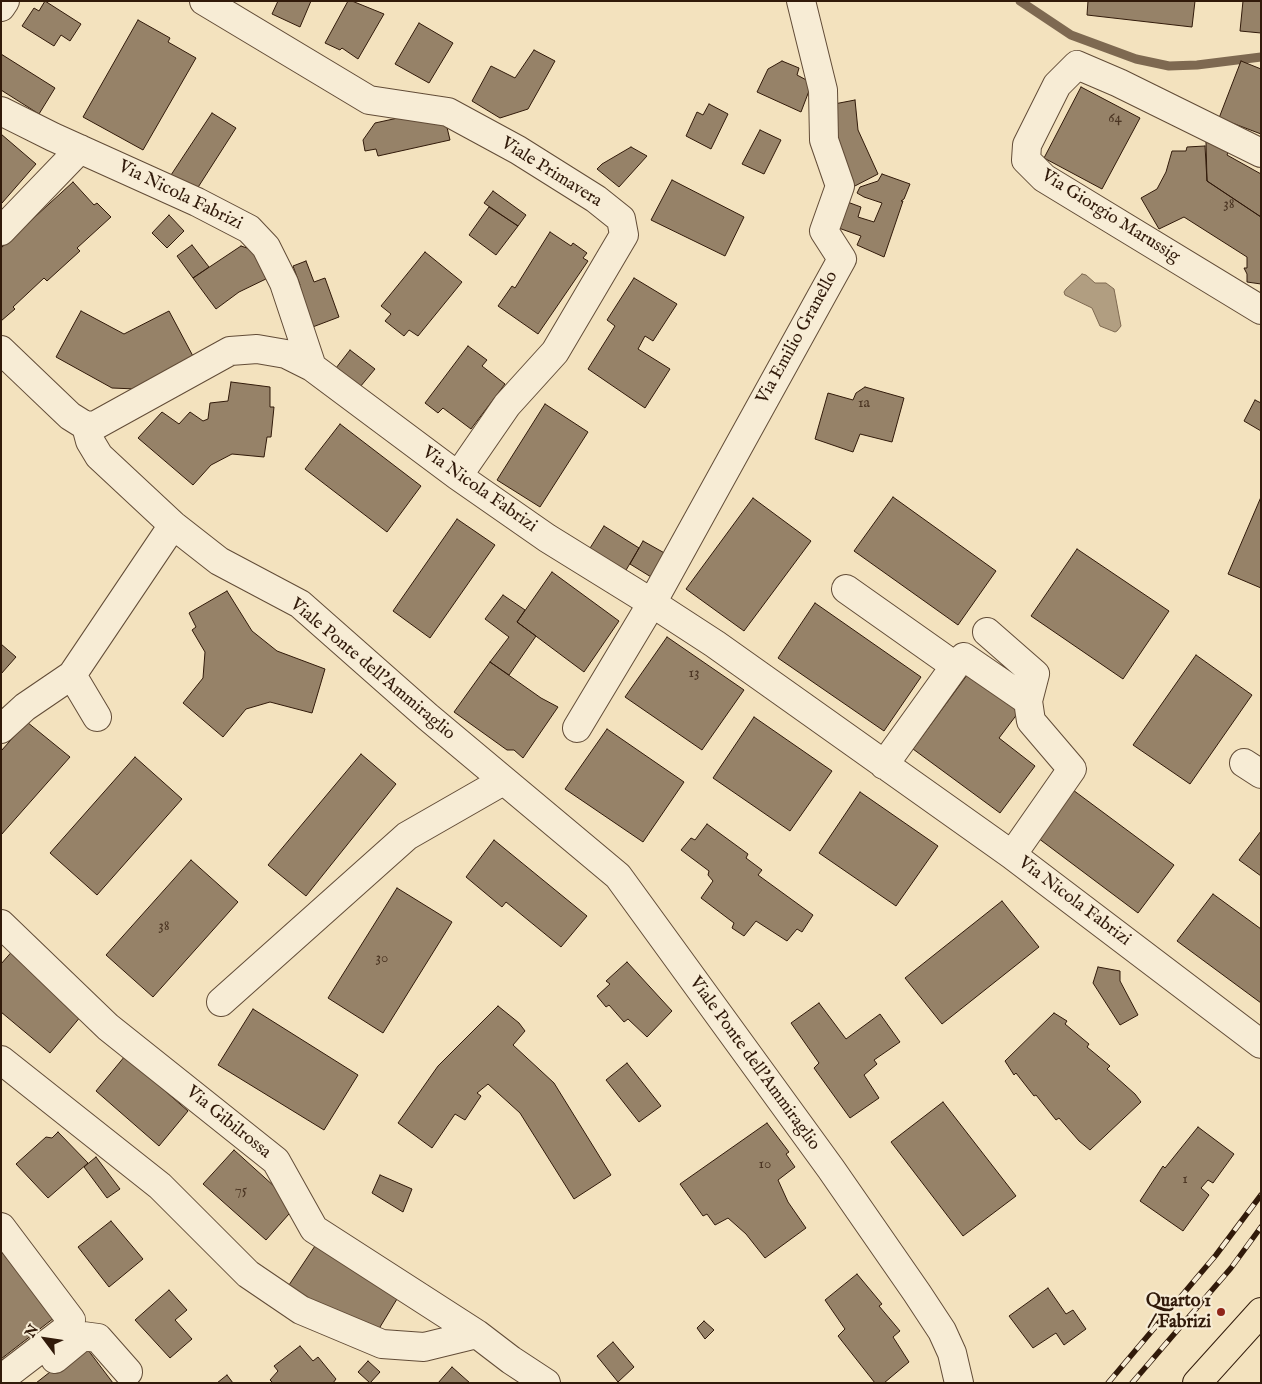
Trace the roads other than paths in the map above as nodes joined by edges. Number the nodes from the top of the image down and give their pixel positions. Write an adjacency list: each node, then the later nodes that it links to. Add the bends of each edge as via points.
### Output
1 (5, 1): 4 (street)
2 (204, 1): 13 (street, Viale Primavera, via 369,100 448,112 526,155 596,199 621,219 624,235 555,352 507,405)
3 (801, 1): 16 (street, Via Emilio Granello, via 823,90 824,140 840,186 824,232 842,259)
4 (1, 7)
5 (1, 111): 6 (street, Via Nicola Fabrizi)
6 (80, 149): 8 (street); 11 (street, Via Nicola Fabrizi, via 249,229 266,246 284,283)
7 (1261, 153): 9 (street, Via Giorgio Marussig, via 1077,65 1058,85 1027,145 1026,160 1044,178)
8 (1, 231)
9 (1261, 310)
10 (1, 350): 12 (street, via 70,416)
11 (312, 367): 12 (street, Via Nicola Fabrizi, via 286,354 230,351 96,425); 13 (street, Via Nicola Fabrizi)
12 (86, 426): 14 (street, Viale Ponte dell'Ammiraglio, via 98,456)
13 (458, 476): 16 (street, Via Nicola Fabrizi, via 579,559)
14 (173, 525): 19 (street); 25 (street, Viale Ponte dell'Ammiraglio, via 219,560 300,604)
15 (846, 589): 18 (street)
16 (652, 603): 22 (street); 24 (street, Via Nicola Fabrizi)
17 (987, 632): 20 (street, via 1035,674)
18 (955, 666): 20 (street, via 964,657); 24 (street)
19 (72, 675): 21 (street); 23 (street)
20 (1028, 701): 26 (street, via 1031,721 1072,769)
21 (97, 717)
22 (577, 728)
23 (1, 729)
24 (884, 764): 26 (street, Via Nicola Fabrizi)
25 (503, 781): 28 (street, via 407,836); 38 (street, Viale Ponte dell'Ammiraglio, via 618,876 917,1293 952,1353)
26 (1012, 855): 29 (street, Via Nicola Fabrizi)
27 (1, 924): 33 (street, Via Gibilrossa, via 108,1027 276,1161 314,1229)
28 (221, 1002)
29 (1261, 1044)
30 (1, 1060): 33 (street, via 160,1186 248,1274 301,1310 382,1344 424,1347)
31 (1, 1227): 35 (street, via 71,1320 65,1330)
32 (1261, 1312): 39 (main road)
33 (477, 1334): 37 (street, Via Gibilrossa)
34 (128, 1372): 36 (street, via 98,1338 83,1336)
35 (1, 1379)
36 (25, 1383)
37 (546, 1383)
38 (959, 1383)
39 (1198, 1383)

